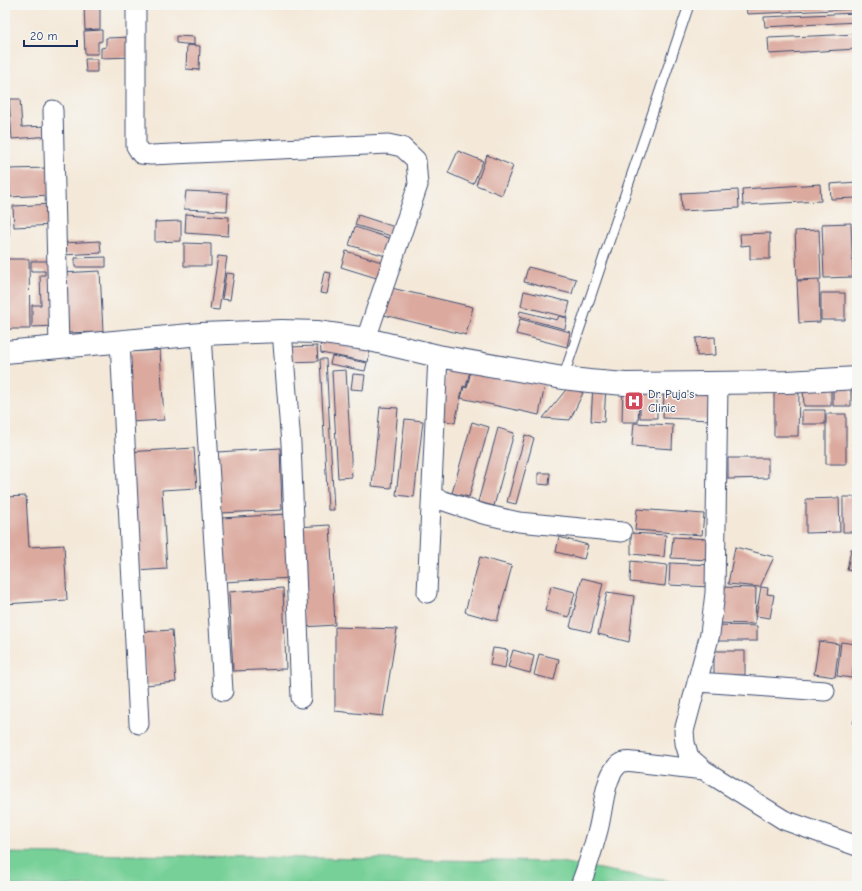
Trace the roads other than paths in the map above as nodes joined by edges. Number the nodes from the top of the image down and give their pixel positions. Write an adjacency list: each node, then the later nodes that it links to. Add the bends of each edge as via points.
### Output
1 (136, 5): 6 (street, via 136,146 141,154 388,144 402,148 416,160 418,185)
2 (689, 5): 11 (lane)
3 (53, 110): 8 (street)
4 (282, 331): 5 (street); 6 (street, via 317,332); 20 (street, via 291,444)
5 (201, 334): 7 (street); 18 (street)
6 (366, 339): 10 (street)
7 (120, 341): 8 (street); 21 (street)
8 (59, 347): 9 (street)
9 (5, 352)
10 (438, 356): 11 (street); 14 (street)
11 (563, 378): 13 (street, via 625,384)
12 (857, 378): 13 (street)
13 (718, 383): 17 (street, via 715,593 710,634)
14 (432, 497): 15 (street, via 483,514 519,522); 16 (street)
15 (622, 532)
16 (427, 592)
17 (698, 682): 19 (street); 22 (street, via 684,731 689,758)
18 (223, 691)
19 (825, 691)
20 (301, 698)
21 (140, 724)
22 (704, 770): 23 (street, via 784,820); 24 (street, via 626,761 618,764 607,784 598,831)
23 (857, 846)
24 (580, 886)

